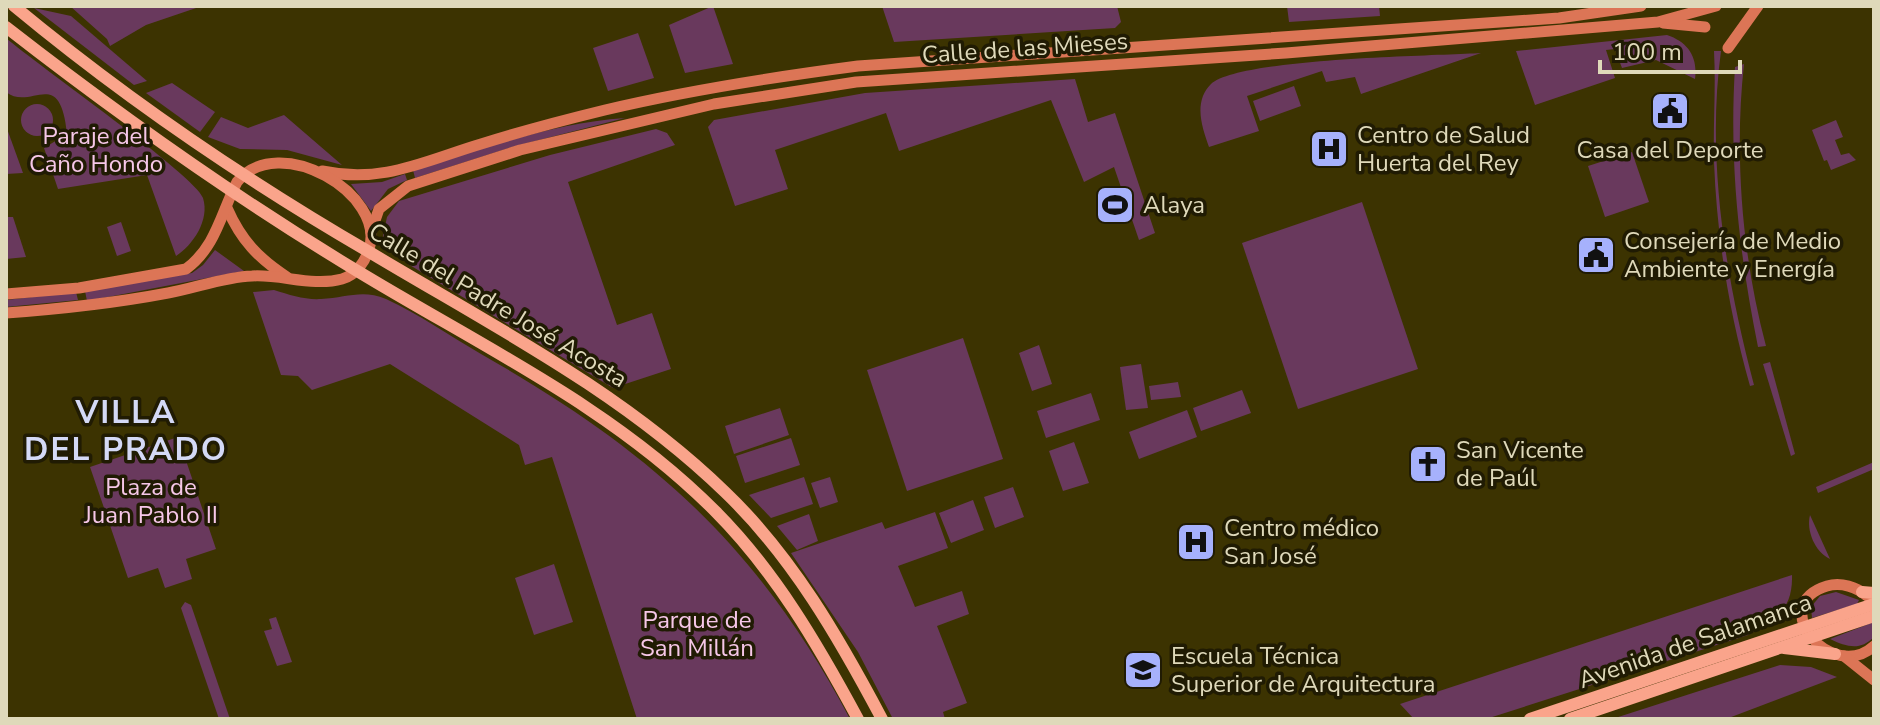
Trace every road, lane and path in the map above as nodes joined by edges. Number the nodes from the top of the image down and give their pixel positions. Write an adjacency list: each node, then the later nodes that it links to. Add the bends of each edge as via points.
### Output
1 (14, 6): 22 (highway, Calle del Padre José Acosta)
2 (1641, 6): 5 (main road, Calle de las Mieses)
3 (1716, 6): 6 (main road, Calle de las Mieses)
4 (1758, 6): 13 (main road)
5 (1559, 18): 9 (main road); 10 (main road, Calle de las Mieses); 11 (main road, via 1545,29)
6 (1658, 22): 8 (main road); 9 (main road, Calle de las Mieses)
7 (6, 27): 23 (highway, Calle del Padre José Acosta)
8 (1705, 27)
9 (1575, 29): 11 (main road, Calle de las Mieses)
10 (1345, 31): 12 (main road, Calle de las Mieses); 14 (main road, via 1332,38 1175,50)
11 (1430, 42): 14 (main road, Calle de las Mieses)
12 (1123, 46): 14 (main road); 15 (main road, Calle de las Mieses)
13 (1728, 48)
14 (1163, 61): 17 (main road, Calle de las Mieses)
15 (887, 62): 16 (main road, Calle de las Mieses); 17 (main road, via 894,72); 18 (main road)
16 (788, 76): 19 (main road, via 769,86 692,99); 20 (main road, Calle de las Mieses)
17 (917, 77): 18 (main road, Calle de las Mieses)
18 (856, 82): 19 (main road, Calle de las Mieses)
19 (682, 112): 20 (main road, via 669,102); 25 (main road, Calle de las Mieses, via 520,150 408,186 379,209)
20 (569, 119): 21 (main road, Calle de las Mieses, via 385,175)
21 (322, 171): 22 (main road, Calle de las Mieses, via 285,163); 25 (main road, via 356,202)
22 (244, 174): 23 (main road); 26 (highway, Calle del Padre José Acosta)
23 (233, 191): 24 (main road); 27 (highway, Calle del Padre José Acosta)
24 (227, 208): 28 (main road, via 246,243); 29 (main road, via 205,251 186,269 79,288)
25 (371, 232): 26 (main road)
26 (368, 252): 27 (main road); 40 (highway, Calle del Padre José Acosta, via 596,388 698,467 752,519 792,569)
27 (356, 270): 28 (main road, via 321,282); 39 (highway, Calle del Padre José Acosta, via 573,399 685,483 774,580)
28 (288, 277): 30 (main road, via 249,276 85,306)
29 (6, 294)
30 (6, 313)
31 (1868, 592): 32 (main road); 34 (main road, via 1844,585 1808,596)
32 (1874, 603): 34 (highway, Avenida de Salamanca)
33 (1874, 616): 34 (highway, Avenida de Salamanca)
34 (1806, 632): 36 (highway, Avenida de Salamanca); 37 (main road); 41 (highway, Avenida de Salamanca)
35 (1874, 646): 37 (main road)
36 (1781, 647): 37 (highway); 42 (highway, Avenida de Salamanca)
37 (1840, 655): 38 (main road)
38 (1874, 680)
39 (858, 719)
40 (882, 719)
41 (1530, 719)
42 (1570, 719)

